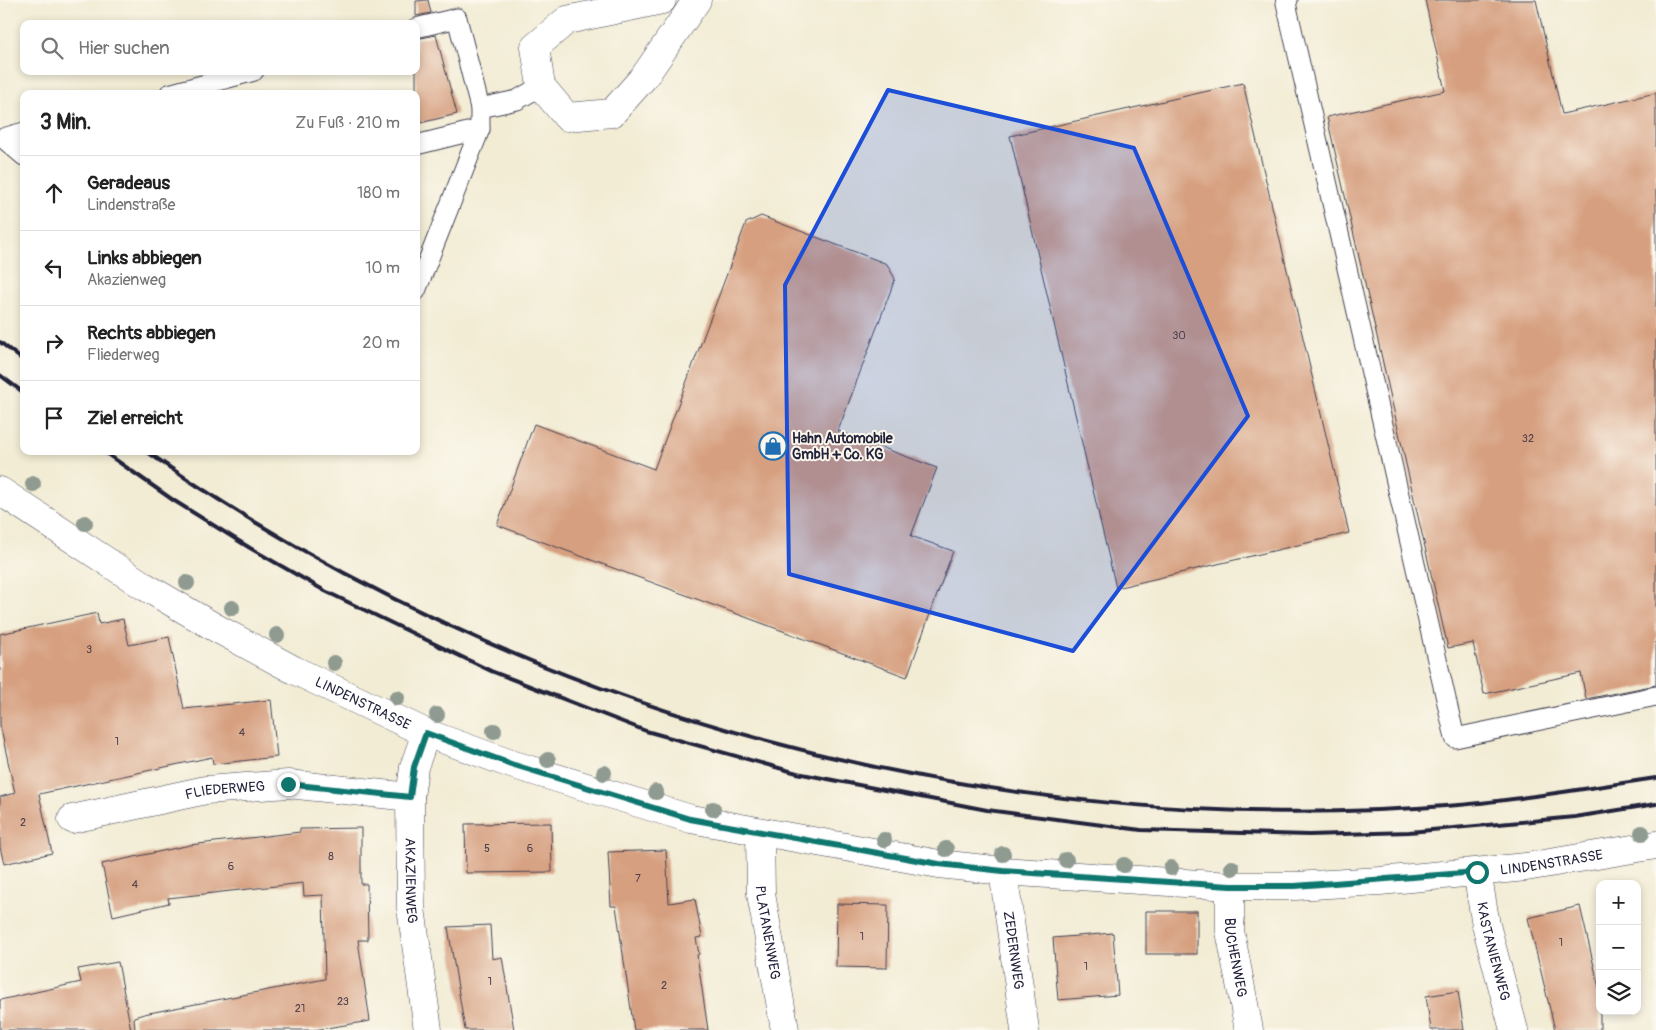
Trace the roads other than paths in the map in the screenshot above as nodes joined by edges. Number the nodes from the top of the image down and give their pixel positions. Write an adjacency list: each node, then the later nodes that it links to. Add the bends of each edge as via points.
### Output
1 (662, 0): 6 (street, via 567,20 535,47)
2 (698, 0): 6 (street, via 644,77 612,113 567,117)
3 (1288, 0): 15 (lane, via 1288,13 1346,229 1456,738)
4 (420, 27): 8 (lane, via 457,18)
5 (239, 75): 7 (lane)
6 (541, 86): 8 (lane, via 517,100)
7 (184, 90)
8 (480, 108): 9 (lane)
9 (480, 129): 11 (lane); 13 (lane)
10 (20, 133): 12 (lane, via 3,138)
11 (420, 144)
12 (20, 153)
13 (420, 281)
14 (0, 491): 16 (street, LINDENSTRASSE, via 144,586 216,628 294,670)
15 (1656, 696)
16 (426, 733): 17 (street, AKAZIENWEG, via 414,767); 19 (street, LINDENSTRASSE, via 617,798 690,819)
17 (410, 797): 18 (street, FLIEDERWEG, via 288,784 206,790); 24 (street, AKAZIENWEG, via 411,908)
18 (72, 819)
19 (760, 833): 21 (street, LINDENSTRASSE, via 939,864); 25 (street, PLATANENWEG, via 761,894)
20 (1656, 845): 22 (street, LINDENSTRASSE)
21 (1003, 871): 23 (street, LINDENSTRASSE); 26 (street, ZEDERNWEG)
22 (1477, 872): 23 (street, LINDENSTRASSE, via 1295,886); 28 (street, KASTANIENWEG, via 1486,925)
23 (1230, 886): 27 (street, BUCHENWEG, via 1230,931)
24 (428, 1030)
25 (784, 1030)
26 (1025, 1030)
27 (1249, 1030)
28 (1514, 1030)

